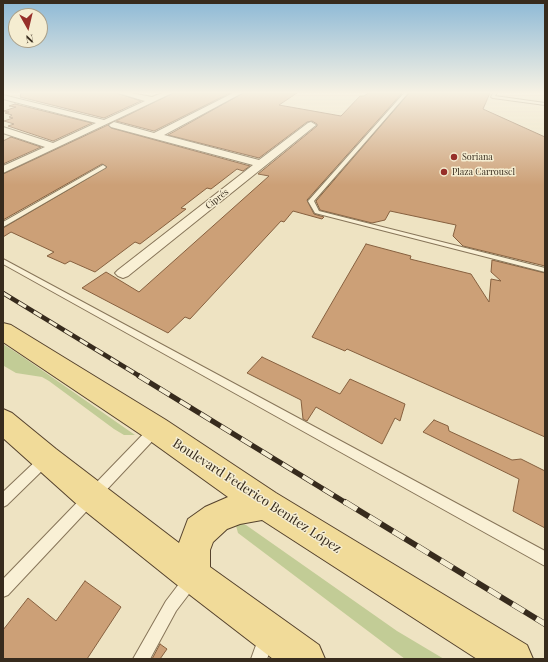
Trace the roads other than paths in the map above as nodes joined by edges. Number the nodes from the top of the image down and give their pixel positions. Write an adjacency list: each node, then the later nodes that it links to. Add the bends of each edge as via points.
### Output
1 (99, 124): 8 (street)
2 (177, 124): 7 (street)
3 (379, 124): 14 (lane, via 311,201 317,212)
4 (114, 125): 7 (street)
5 (311, 125): 9 (street, Ciprés)
6 (3, 130): 8 (street)
7 (154, 136): 9 (street)
8 (53, 146): 11 (street)
9 (261, 164): 15 (street, Ciprés)
10 (103, 167): 12 (lane)
11 (3, 170)
12 (3, 225)
13 (3, 261): 23 (lane)
14 (545, 270)
15 (123, 273)
16 (3, 332): 18 (main road, Boulevard Federico Benítez López)
17 (3, 421): 19 (main road)
18 (156, 428): 20 (lane); 22 (main road, Boulevard Federico Benítez López)
19 (46, 459): 20 (main road); 21 (lane)
20 (91, 496): 24 (main road); 25 (lane)
21 (3, 501)
22 (265, 504): 24 (main road, via 239,508 216,518 200,531 193,550); 29 (main road, Boulevard Federico Benítez López)
23 (545, 559)
24 (194, 576): 26 (main road); 27 (lane, via 170,606)
25 (3, 590)
26 (264, 646): 28 (main road)
27 (141, 659)
28 (305, 659)
29 (513, 659)

